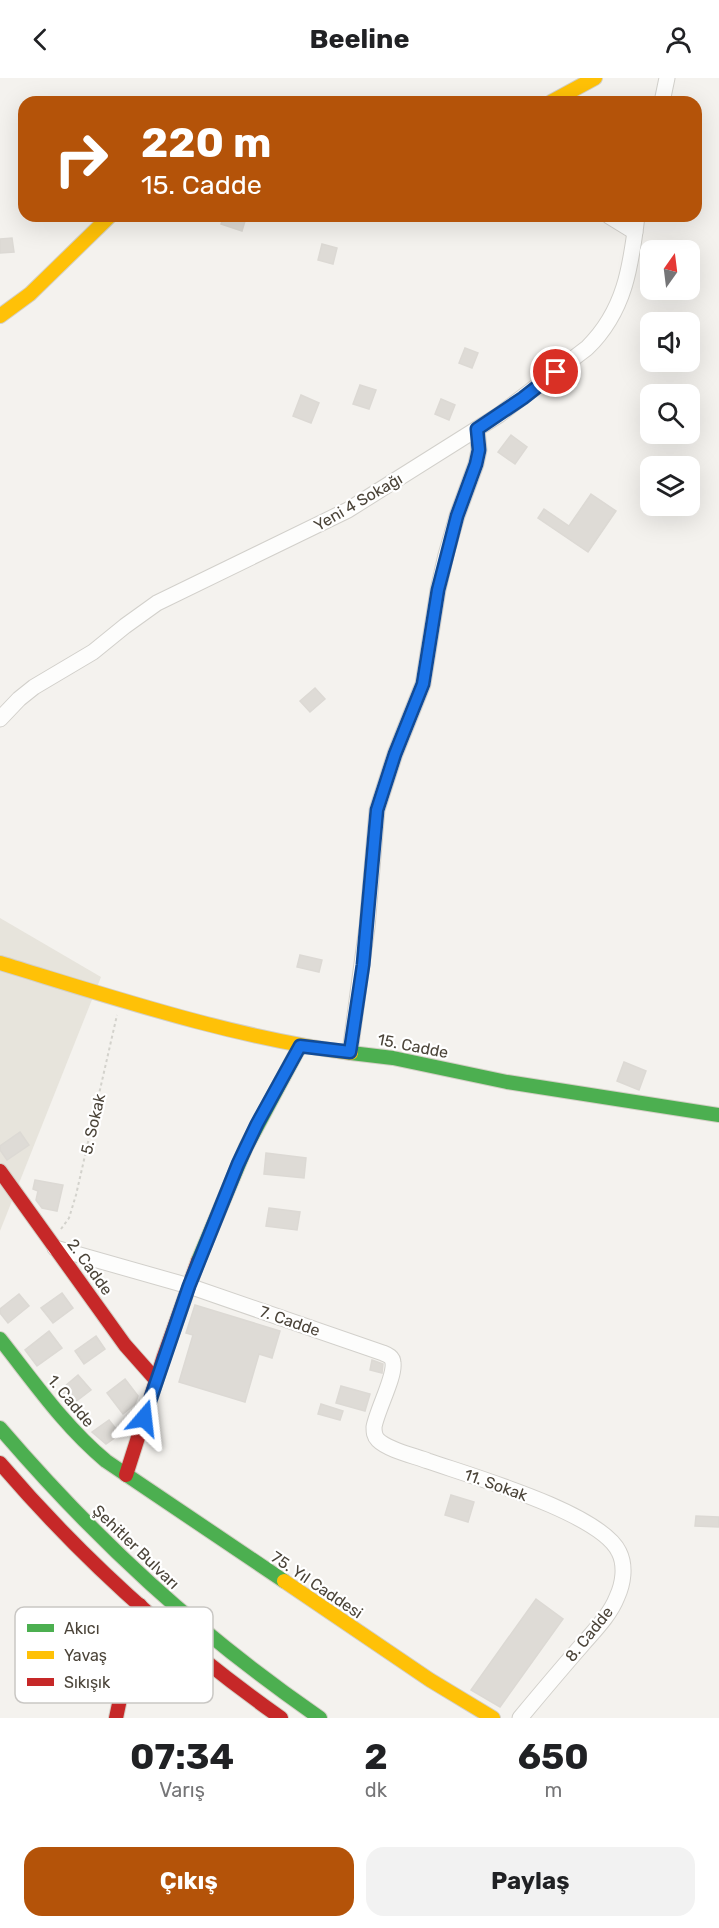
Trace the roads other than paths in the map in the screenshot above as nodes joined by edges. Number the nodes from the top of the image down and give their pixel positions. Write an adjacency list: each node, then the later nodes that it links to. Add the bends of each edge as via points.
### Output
1 (595, 78): 3 (street)
2 (667, 78): 4 (street)
3 (562, 96)
4 (663, 96)
5 (104, 222): 9 (street, via 30,294)
6 (619, 222): 8 (street)
7 (637, 222): 8 (street, Yeni 4 Sokağı)
8 (635, 232): 10 (street, Yeni 4 Sokağı, via 627,281 599,336 523,398)
9 (0, 316)
10 (477, 429): 11 (street, Yeni 4 Sokağı, via 348,510 157,603 93,652 34,687); 14 (street, via 479,450 438,590 423,684 377,810 363,965)
11 (0, 719)
12 (0, 963): 13 (street, 15. Cadde, via 189,1020)
13 (300, 1046): 14 (street, 15. Cadde); 18 (street, via 242,1154)
14 (350, 1052): 15 (street, 15. Cadde, via 507,1082)
15 (719, 1114)
16 (0, 1172): 17 (street, 2. Cadde)
17 (52, 1244): 18 (street, 7. Cadde); 20 (street, 2. Cadde, via 125,1345)
18 (189, 1286): 20 (street); 22 (street, 7. Cadde, via 391,1357 391,1375 374,1427)
19 (0, 1339): 24 (street, 1. Cadde, via 84,1443)
20 (156, 1380): 24 (street)
21 (0, 1428): 28 (street, Şehitler Bulvarı, via 49,1485)
22 (378, 1440): 25 (street, 11. Sokak, via 589,1522)
23 (0, 1463): 26 (street, via 56,1525)
24 (126, 1475): 35 (street, 75. Yıl Caddesi, via 430,1680)
25 (610, 1539): 36 (street, 8. Cadde, via 623,1564 614,1606)
26 (140, 1605): 27 (street)
27 (142, 1607)
28 (177, 1607)
29 (213, 1638): 34 (street, Şehitler Bulvarı)
30 (213, 1669): 33 (street)
31 (119, 1703): 32 (street)
32 (116, 1718)
33 (281, 1718)
34 (320, 1718)
35 (493, 1718)
36 (520, 1718)

